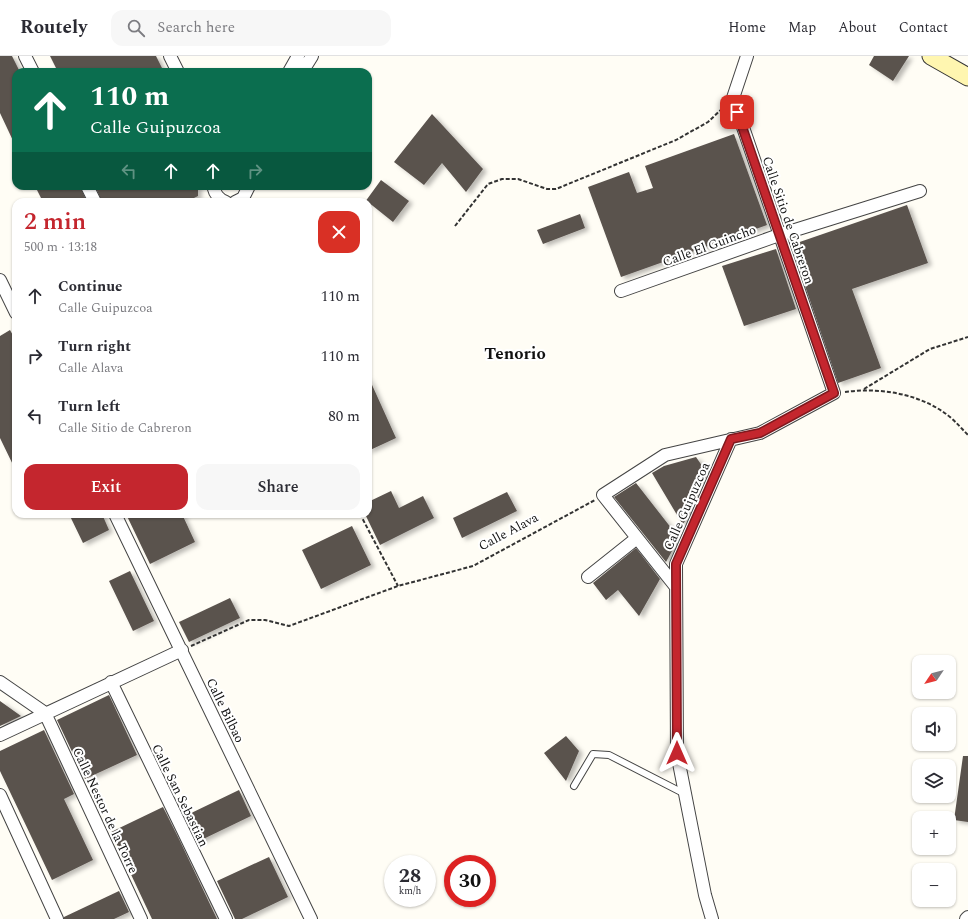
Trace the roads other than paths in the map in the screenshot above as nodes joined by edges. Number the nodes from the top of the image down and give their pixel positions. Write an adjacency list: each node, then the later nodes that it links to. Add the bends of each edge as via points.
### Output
1 (26, 56): 7 (street)
2 (170, 56): 8 (street)
3 (298, 56): 9 (street)
4 (312, 56): 10 (street)
5 (747, 56): 13 (street, Calle Sitio de Cabreron, via 733,98)
6 (931, 56): 11 (main road)
7 (31, 68)
8 (176, 68)
9 (291, 68)
10 (304, 68)
11 (968, 77)
12 (920, 191): 13 (street, Calle El Guincho)
13 (778, 236): 15 (street, Calle El Guincho); 17 (street, Calle Sitio de Cabreron, via 834,393 760,433)
14 (0, 280): 16 (street)
15 (621, 291)
16 (12, 305)
17 (731, 439): 19 (street, via 665,455 603,495); 21 (street, Calle Guipuzcoa, via 676,564)
18 (117, 518): 22 (street, Calle Bilbao)
19 (637, 538): 20 (street); 21 (street)
20 (588, 577)
21 (676, 587): 28 (street, Calle Guipuzcoa, via 677,753)
22 (182, 650): 24 (street); 34 (street, Calle Bilbao)
23 (0, 682): 25 (street)
24 (111, 682): 25 (street); 33 (street, Calle San Sebastian)
25 (45, 713): 26 (street); 32 (street, Calle Nestor de la Torre)
26 (0, 734)
27 (574, 786): 28 (lane, via 594,754 609,756)
28 (685, 794): 35 (street, Calle Guipuzcoa)
29 (0, 795): 31 (street)
30 (968, 917): 36 (street)
31 (58, 919)
32 (141, 919)
33 (226, 919)
34 (311, 919)
35 (712, 919)
36 (966, 919)

